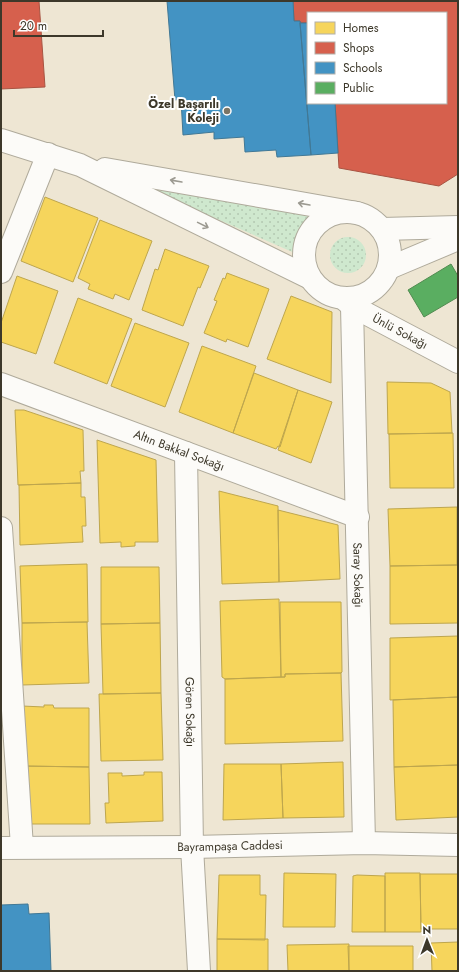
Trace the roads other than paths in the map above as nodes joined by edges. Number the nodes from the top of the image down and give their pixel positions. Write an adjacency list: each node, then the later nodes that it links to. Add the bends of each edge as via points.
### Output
1 (1, 140): 2 (street)
2 (48, 154): 3 (street); 9 (street)
3 (80, 165): 4 (street, one-way to 3); 10 (street, one-way to 10)
4 (357, 213): 6 (street, via 370,218); 10 (street, via 342,212 327,217 315,226 307,238 303,251 304,265)
5 (458, 226): 6 (street)
6 (382, 229): 8 (street, via 390,247)
7 (458, 239): 8 (street)
8 (389, 268): 11 (street, via 383,280 372,291)
9 (1, 272)
10 (310, 278): 11 (street, via 330,296)
11 (348, 303): 12 (street, Ünlü Sokağı); 15 (street, Saray Sokağı)
12 (458, 362)
13 (1, 384): 14 (street, Altın Bakkal Sokağı)
14 (186, 453): 15 (street, Altın Bakkal Sokağı); 20 (street, Gören Sokağı)
15 (358, 517): 17 (street, Saray Sokağı)
16 (1, 528): 19 (street)
17 (364, 843): 18 (street, Bayrampaşa Caddesi); 20 (street, Bayrampaşa Caddesi)
18 (458, 844)
19 (11, 847): 20 (street, Bayrampaşa Caddesi)
20 (192, 847): 21 (street, Gören Sokağı)
21 (199, 971)

